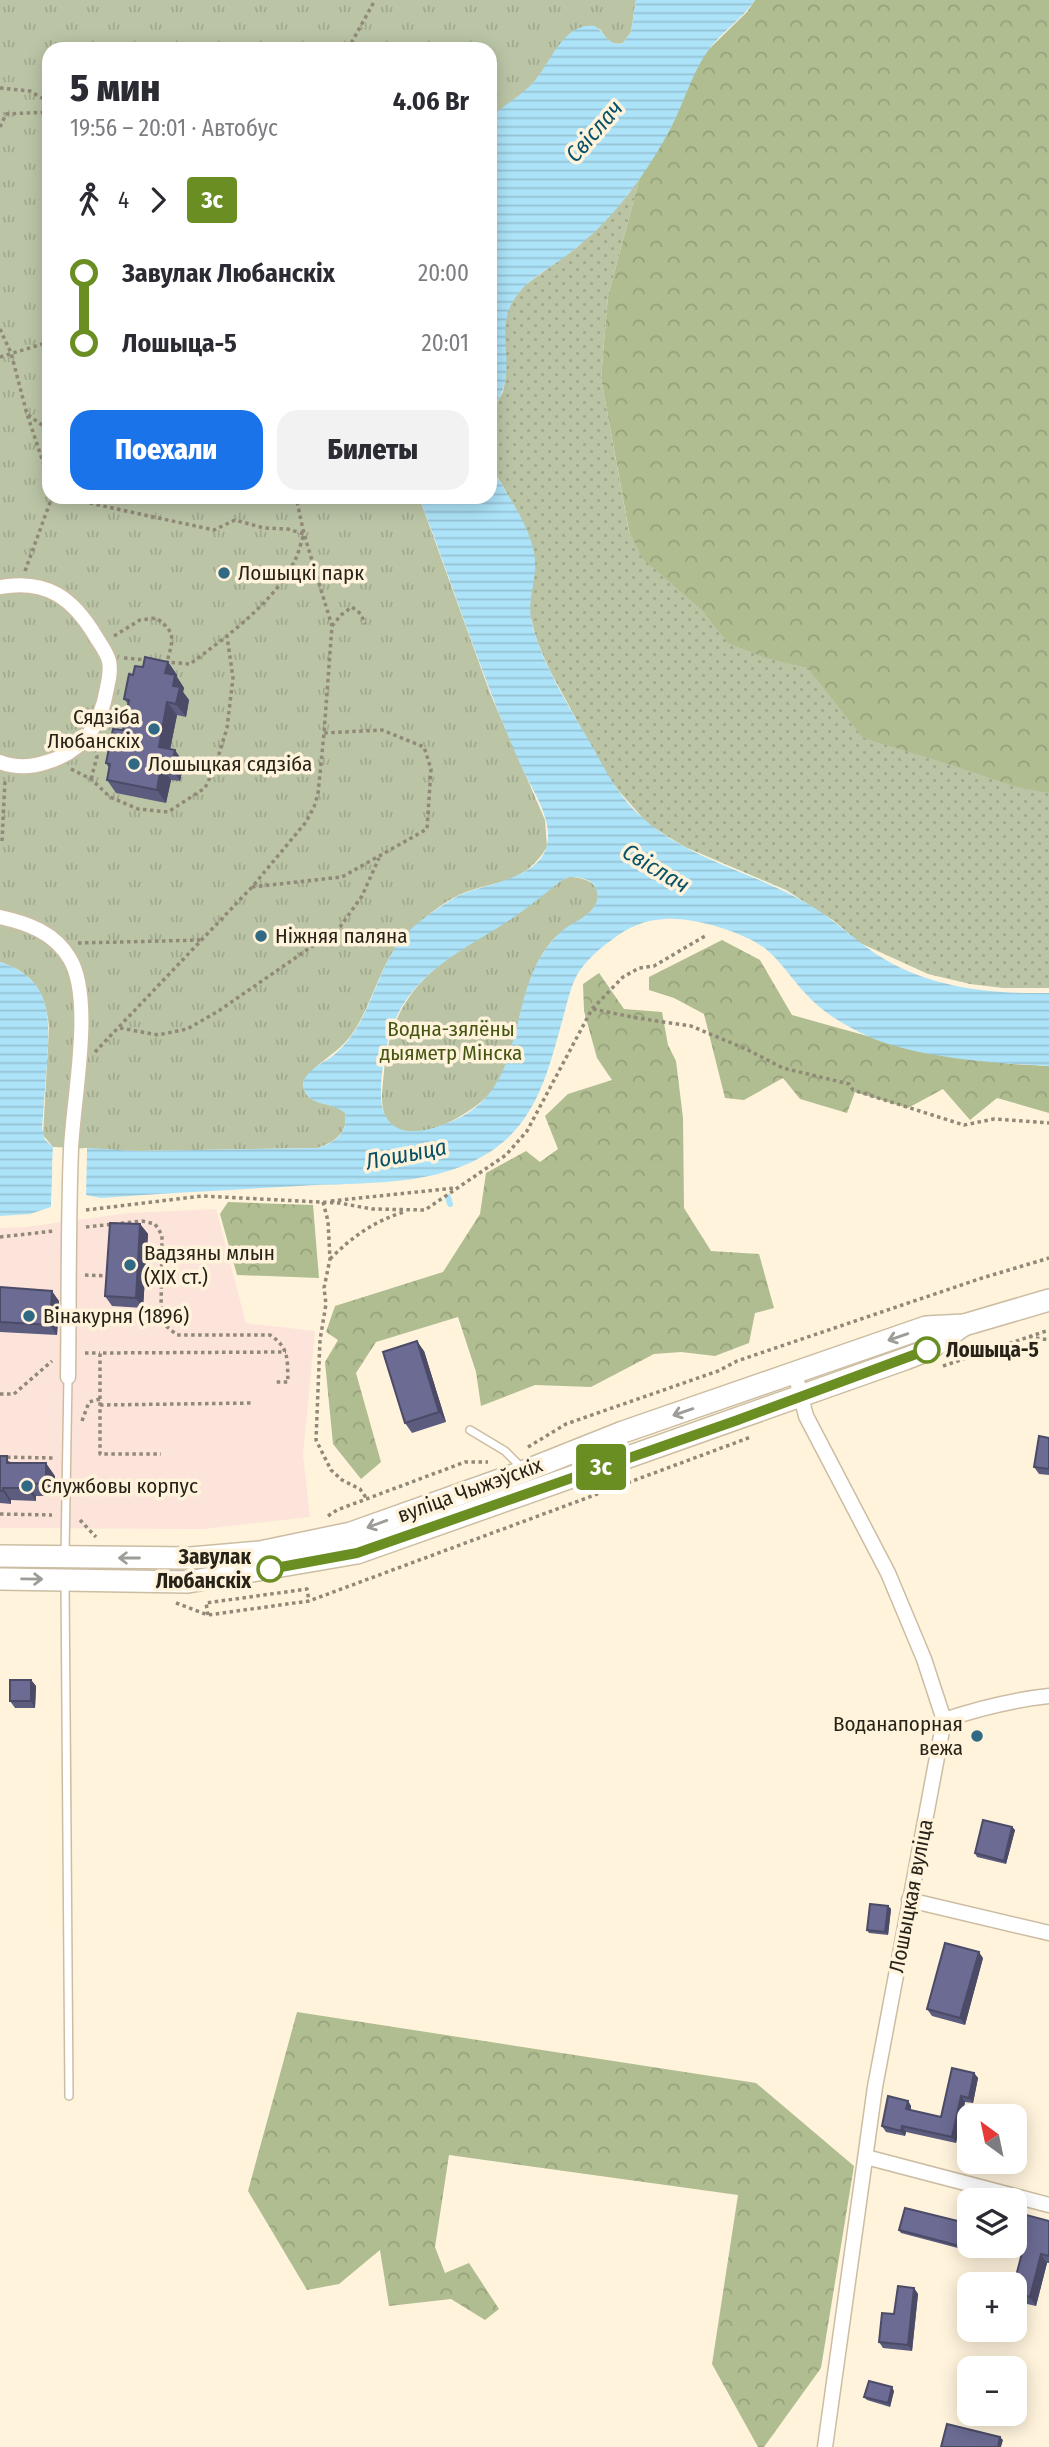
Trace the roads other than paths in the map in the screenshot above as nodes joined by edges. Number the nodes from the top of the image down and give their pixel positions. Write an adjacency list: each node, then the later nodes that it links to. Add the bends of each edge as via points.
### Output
1 (0, 587): 2 (street, via 21,583 61,595 84,616 109,658 110,670 105,700 91,735 74,751 33,767)
2 (3, 763)
3 (0, 917): 7 (street, via 32,926 58,943 79,979)
4 (1049, 1300): 5 (street, вуліца Чыжэўскіх)
5 (964, 1325): 6 (street, вуліца Чыжэўскіх, one-way to 6, via 926,1327); 8 (street, вуліца Чыжэўскіх, via 928,1350)
6 (795, 1373): 8 (street, Лошыцкая вуліца); 10 (street, вуліца Чыжэўскіх, one-way to 10)
7 (68, 1377): 13 (lane)
8 (801, 1397): 11 (street, вуліца Чыжэўскіх); 17 (street, Лошыцкая вуліца, via 806,1416 888,1573)
9 (470, 1430): 10 (lane)
10 (518, 1464): 11 (lane); 13 (street, вуліца Чыжэўскіх, one-way to 13, via 351,1533 260,1552 191,1558)
11 (532, 1491): 15 (street, вуліца Чыжэўскіх, via 357,1553 188,1582)
12 (0, 1556): 13 (street, вуліца Чыжэўскіх)
13 (65, 1557): 15 (lane)
14 (0, 1579): 15 (street, вуліца Чыжэўскіх, one-way to 15)
15 (65, 1580): 20 (lane)
16 (1049, 1696): 17 (street, via 989,1705)
17 (944, 1720): 18 (street, Лошыцкая вуліца)
18 (909, 1900): 19 (street); 21 (street, Лошыцкая вуліца)
19 (1049, 1933)
20 (69, 2096)
21 (866, 2157): 22 (street); 23 (street, Лошыцкая вуліца)
22 (1049, 2205)
23 (825, 2447)

